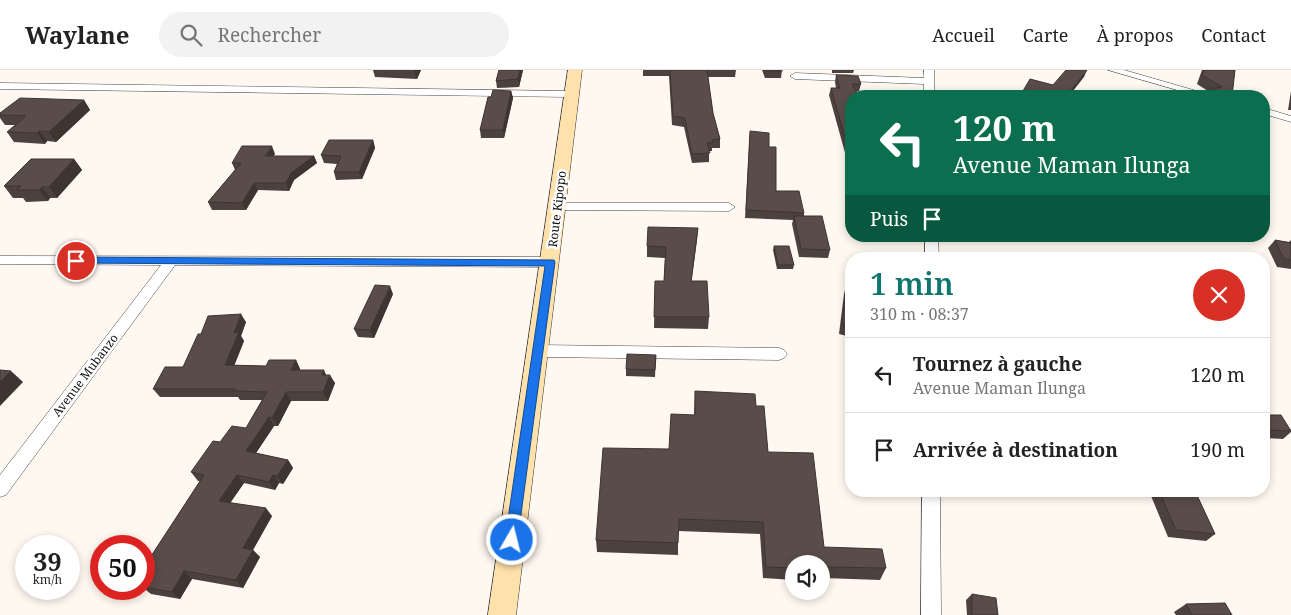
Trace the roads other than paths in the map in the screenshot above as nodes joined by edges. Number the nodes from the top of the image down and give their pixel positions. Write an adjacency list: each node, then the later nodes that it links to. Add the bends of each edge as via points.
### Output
1 (575, 70): 8 (main road, Route Kipopo)
2 (1113, 70): 7 (street)
3 (929, 75): 4 (street); 6 (street)
4 (795, 76)
5 (0, 86): 8 (street)
6 (929, 90)
7 (1187, 90)
8 (570, 94): 12 (main road, Route Kipopo)
9 (1270, 113): 10 (street)
10 (1291, 119)
11 (729, 206): 12 (street)
12 (557, 207): 15 (main road, Route Kipopo)
13 (0, 260): 14 (street)
14 (171, 261): 15 (street); 18 (street, Avenue Mubanzo)
15 (550, 262): 16 (main road, Route Kipopo)
16 (538, 351): 17 (street); 20 (main road, Route Kipopo)
17 (778, 354)
18 (0, 489)
19 (932, 497): 21 (street)
20 (502, 615)
21 (931, 615)

